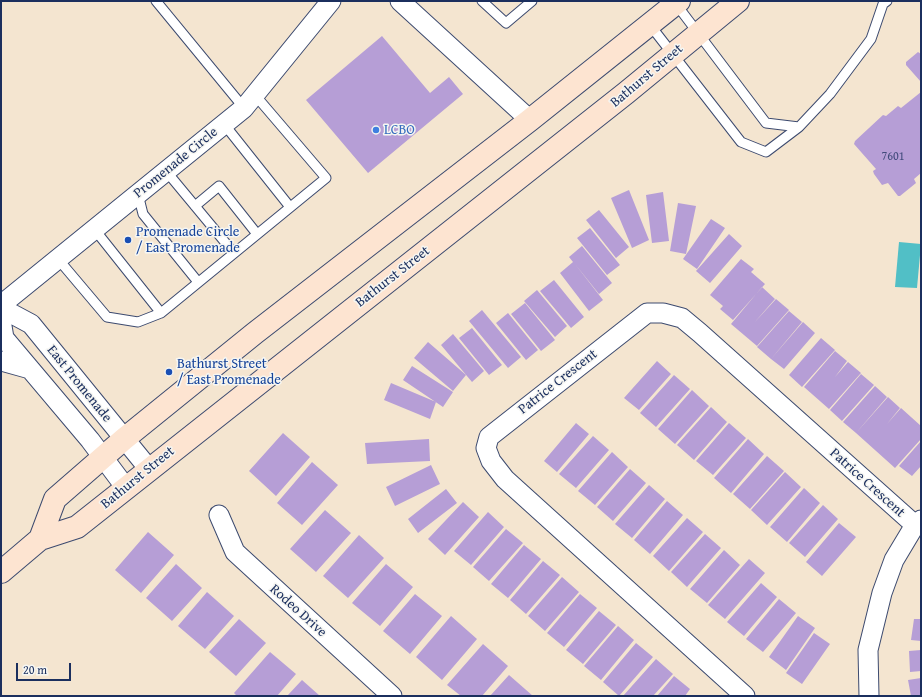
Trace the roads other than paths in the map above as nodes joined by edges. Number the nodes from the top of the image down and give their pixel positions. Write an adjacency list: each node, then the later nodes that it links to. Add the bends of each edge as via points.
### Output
1 (156, 1): 12 (lane)
2 (331, 1): 12 (street, Promenade Circle)
3 (400, 1): 13 (street)
4 (482, 1): 5 (lane, via 506,23)
5 (532, 1)
6 (738, 1): 10 (main road, Bathurst Street)
7 (887, 1): 15 (lane, via 883,4 871,39 830,94)
8 (678, 2): 9 (main road, Bathurst Street); 10 (lane)
9 (649, 24): 11 (lane); 13 (main road, Bathurst Street)
10 (697, 34): 11 (main road, Bathurst Street); 15 (lane, via 766,123)
11 (672, 54): 15 (lane, via 741,142 766,152); 32 (main road, Bathurst Street, via 626,94)
12 (250, 101): 14 (street, Promenade Circle); 19 (lane, via 326,178)
13 (530, 120): 30 (main road, Bathurst Street, via 255,333)
14 (224, 124): 16 (street, Promenade Circle); 19 (lane)
15 (799, 127)
16 (166, 171): 17 (street, Promenade Circle); 18 (lane)
17 (138, 194): 20 (street, Promenade Circle); 24 (lane, via 143,214)
18 (195, 206): 21 (lane, via 219,186); 22 (lane)
19 (290, 207): 21 (lane)
20 (95, 230): 23 (street, Promenade Circle); 26 (lane)
21 (257, 234): 22 (lane)
22 (234, 253): 24 (lane)
23 (58, 259): 25 (street, Promenade Circle); 26 (lane, via 107,317 138,322)
24 (198, 282): 26 (lane)
25 (1, 307): 30 (street, East Promenade, via 31,324)
26 (161, 313)
27 (1, 320): 29 (street, East Promenade, via 4,338)
28 (1, 361): 29 (street)
29 (30, 369): 31 (street, East Promenade)
30 (124, 439): 31 (main road, Bathurst Street); 32 (street, East Promenade)
31 (103, 457): 33 (street, East Promenade); 36 (main road, Bathurst Street, via 55,499)
32 (149, 469): 33 (main road, Bathurst Street)
33 (126, 488): 36 (main road, Bathurst Street, via 77,527)
34 (219, 515): 38 (street, Rodeo Drive, via 235,552)
35 (918, 522): 39 (street, Patrice Crescent, via 682,318 663,313 647,313 489,437 486,448 491,461 505,478); 40 (street, via 894,560 882,593 868,650)
36 (40, 539): 37 (main road, Bathurst Street)
37 (1, 572)
38 (392, 696)
39 (745, 696)
40 (869, 696)

